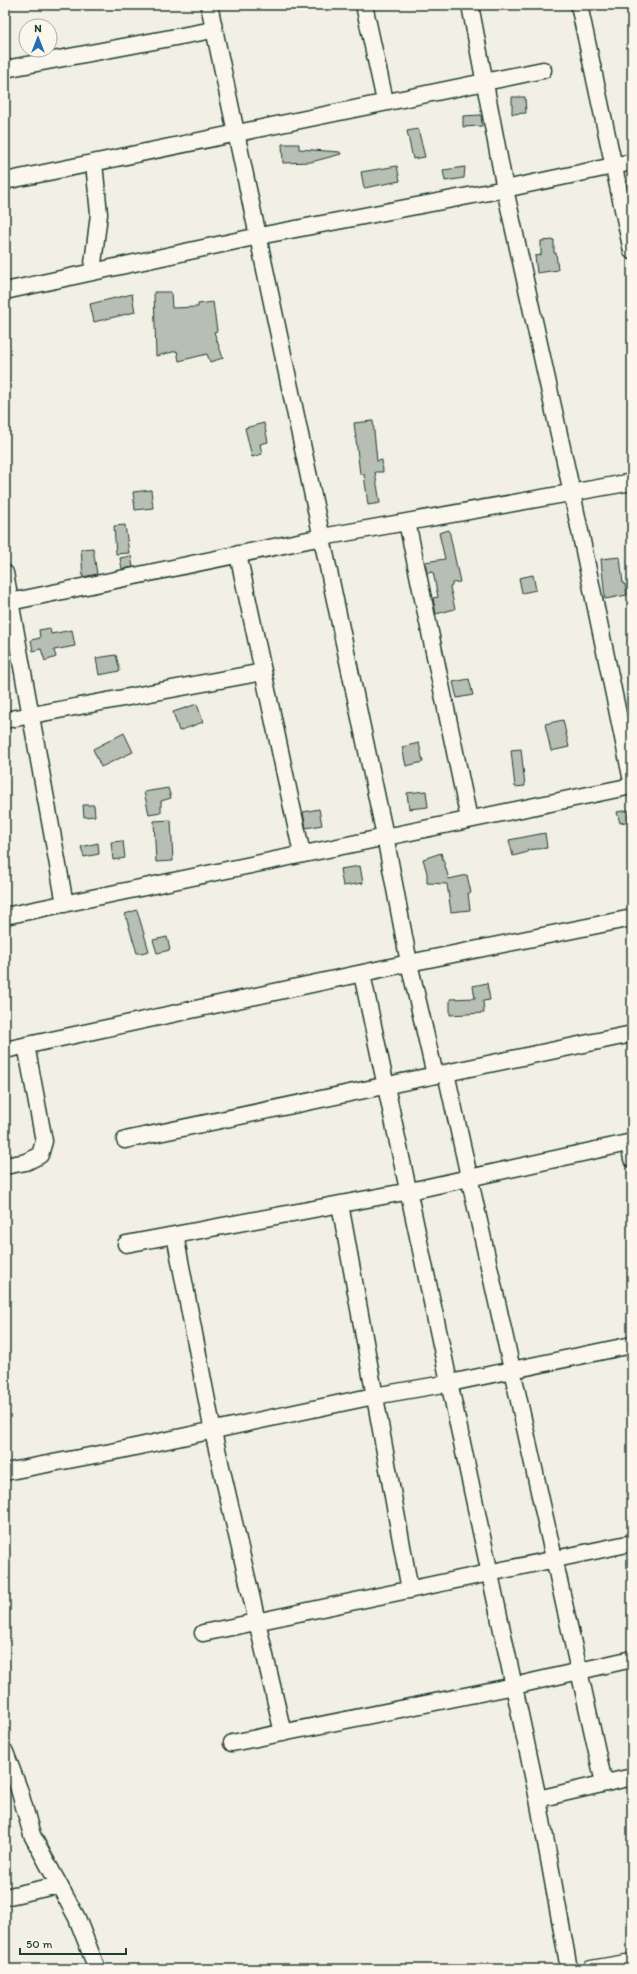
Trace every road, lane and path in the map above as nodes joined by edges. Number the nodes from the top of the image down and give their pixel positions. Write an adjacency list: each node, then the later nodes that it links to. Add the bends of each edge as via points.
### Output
1 (209, 5): 5 (street)
2 (364, 5): 9 (street)
3 (470, 5): 8 (street)
4 (579, 5): 13 (street)
5 (213, 30): 6 (street); 10 (street)
6 (5, 69)
7 (543, 70): 8 (street)
8 (486, 82): 9 (street); 15 (street)
9 (385, 101): 10 (street)
10 (237, 134): 12 (street); 16 (street)
11 (632, 162): 13 (street)
12 (94, 163): 14 (street); 18 (street, via 99,214)
13 (614, 166): 15 (street); 17 (street)
14 (5, 181)
15 (505, 189): 16 (street); 21 (street)
16 (259, 236): 18 (street); 23 (street)
17 (632, 251)
18 (92, 272): 19 (street)
19 (5, 291)
20 (632, 482): 21 (street)
21 (572, 493): 22 (street); 30 (street)
22 (408, 522): 23 (street); 32 (street)
23 (322, 537): 24 (street); 33 (street)
24 (238, 554): 26 (street); 27 (street)
25 (5, 573): 26 (street)
26 (8, 602): 28 (street)
27 (263, 672): 28 (street); 34 (street)
28 (31, 715): 29 (street); 35 (street)
29 (5, 720)
30 (632, 781)
31 (632, 786): 32 (street)
32 (469, 819): 33 (street)
33 (385, 836): 34 (street); 38 (street)
34 (302, 854): 35 (street)
35 (65, 904): 36 (street)
36 (5, 916)
37 (632, 918): 38 (street)
38 (409, 963): 39 (street); 43 (street)
39 (362, 974): 41 (street); 44 (street)
40 (632, 1034): 43 (street)
41 (26, 1045): 42 (street); 48 (street, via 44,1141 40,1155 26,1162)
42 (5, 1050)
43 (440, 1074): 44 (street); 49 (street)
44 (387, 1086): 45 (street); 50 (street)
45 (125, 1140)
46 (630, 1143): 47 (street); 49 (street)
47 (632, 1159)
48 (5, 1166)
49 (471, 1178): 50 (street); 55 (street)
50 (410, 1191): 51 (street); 56 (street)
51 (340, 1204): 52 (street); 57 (street)
52 (175, 1235): 53 (street); 58 (street)
53 (126, 1244)
54 (632, 1345): 55 (street)
55 (513, 1370): 56 (street); 61 (street)
56 (450, 1383): 57 (street); 62 (street)
57 (374, 1396): 58 (street); 63 (street)
58 (213, 1432): 59 (street); 64 (street)
59 (5, 1472)
60 (632, 1543): 61 (street)
61 (555, 1559): 62 (street); 67 (street)
62 (490, 1573): 63 (street); 68 (street)
63 (410, 1590): 64 (street)
64 (256, 1622): 65 (street); 69 (street)
65 (203, 1633)
66 (632, 1659): 67 (street)
67 (580, 1671): 68 (street); 73 (street)
68 (514, 1686): 69 (street); 74 (street)
69 (283, 1733): 70 (street)
70 (232, 1743)
71 (5, 1752): 75 (street, via 32,1835)
72 (632, 1777): 73 (street)
73 (604, 1783): 74 (street)
74 (538, 1799): 79 (street)
75 (59, 1886): 76 (street); 78 (street, via 77,1918)
76 (5, 1896)
77 (632, 1962): 80 (street)
78 (97, 1969)
79 (569, 1969)
80 (591, 1969)

